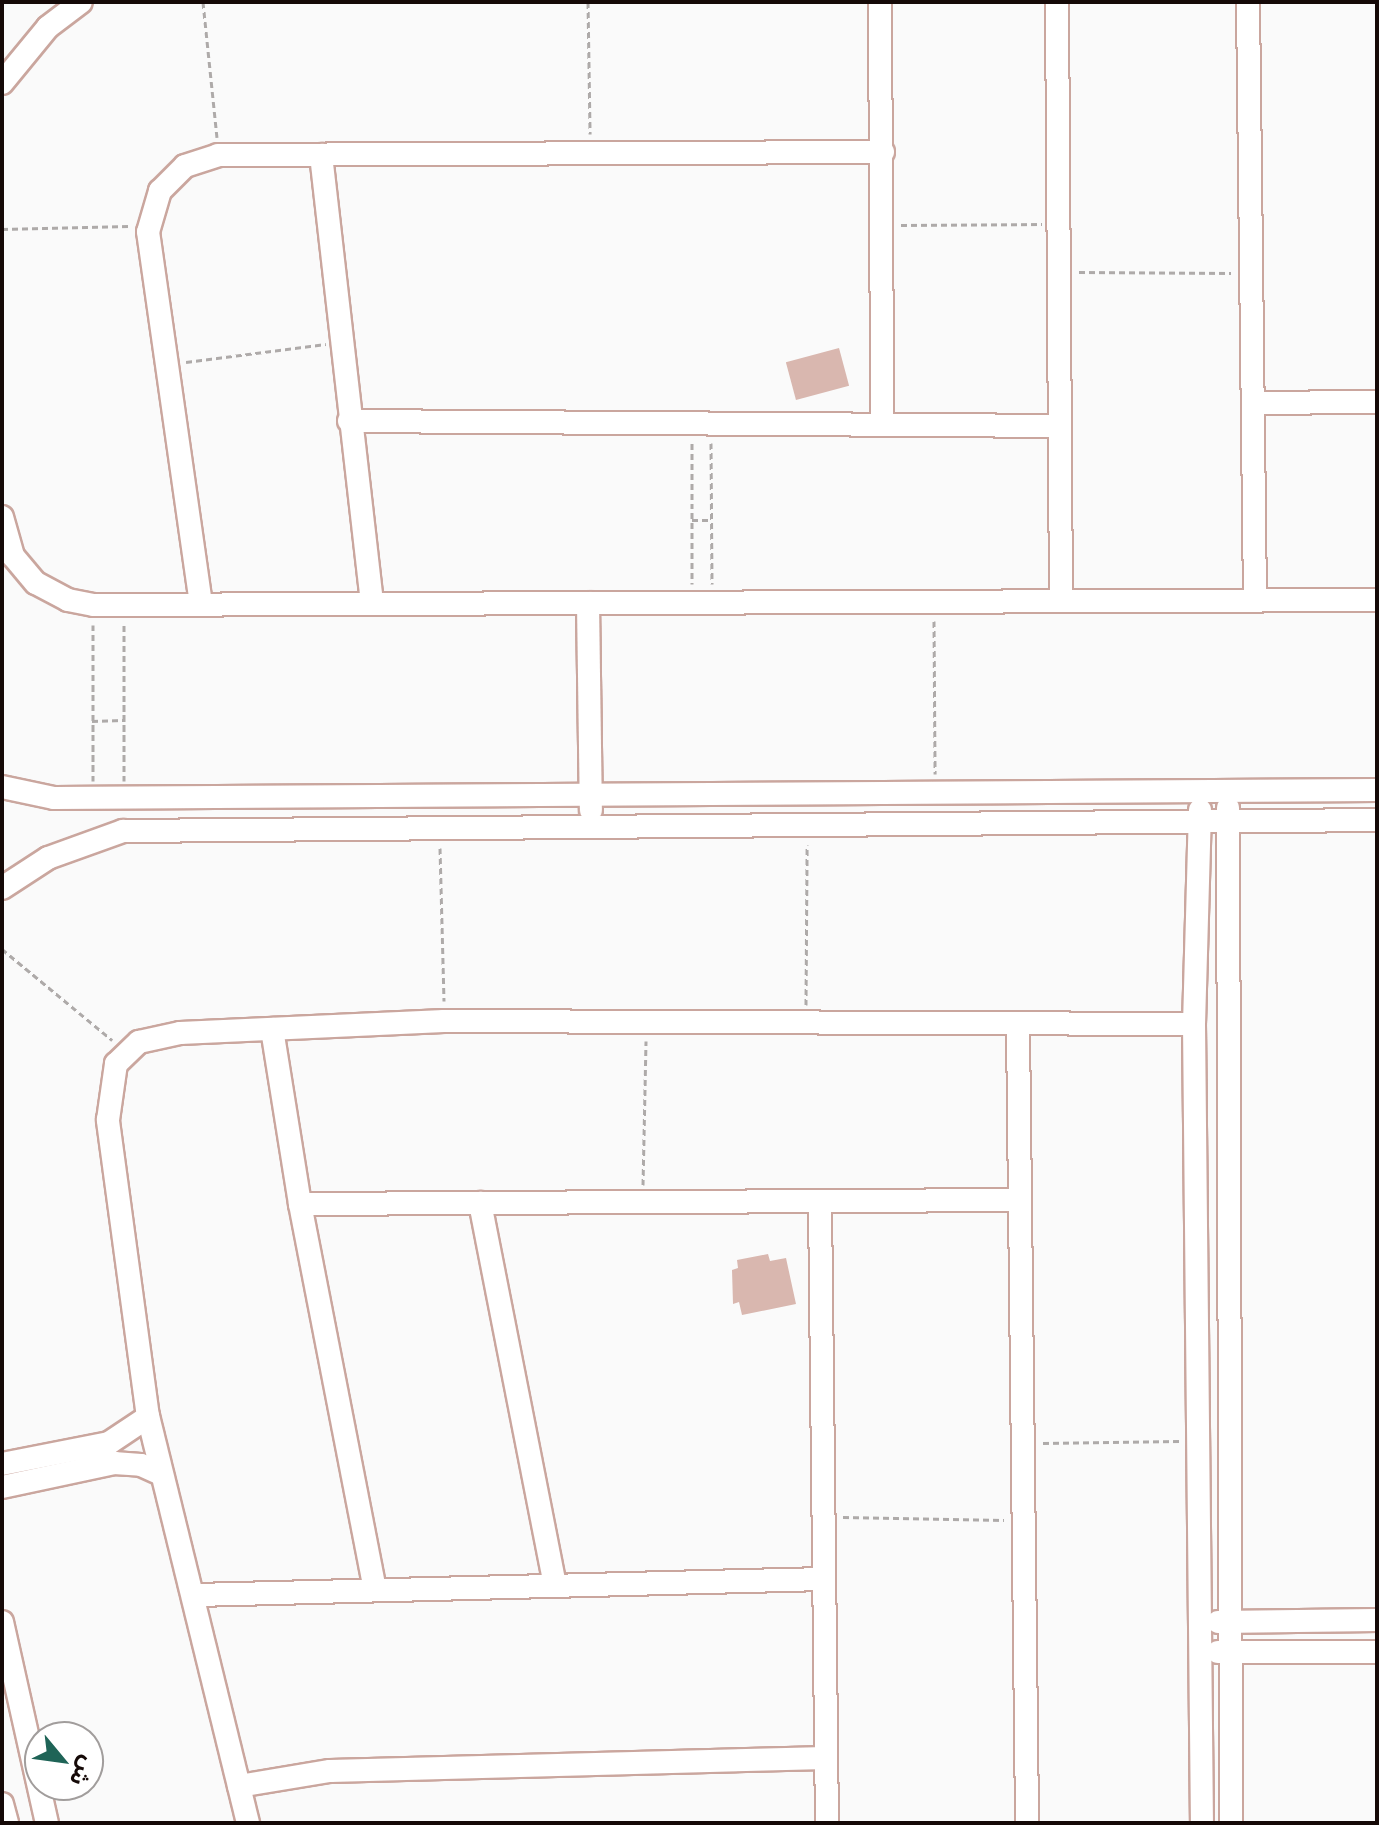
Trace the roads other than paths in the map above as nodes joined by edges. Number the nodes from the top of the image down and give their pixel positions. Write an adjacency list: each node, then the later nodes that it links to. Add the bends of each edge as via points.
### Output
1 (81, 2): 5 (street, via 48,27)
2 (880, 2): 6 (street)
3 (1057, 2): 12 (street)
4 (1248, 2): 9 (street)
5 (2, 83)
6 (883, 152): 7 (street); 11 (street)
7 (321, 155): 10 (street); 19 (street, via 218,155 193,162 171,177 152,208 149,225)
8 (1377, 402): 9 (street)
9 (1253, 403): 14 (street)
10 (349, 421): 11 (street); 17 (street)
11 (882, 425): 12 (street)
12 (1058, 426): 16 (street)
13 (2, 517): 19 (street, via 13,556 36,583 68,600 94,605)
14 (1255, 600): 15 (street); 16 (street)
15 (1377, 600)
16 (1061, 601): 18 (street)
17 (372, 603): 18 (street); 19 (street)
18 (588, 603): 25 (street)
19 (201, 604)
20 (2, 787): 24 (street, via 54,798)
21 (1377, 790): 23 (street)
22 (1200, 792): 23 (street); 25 (street); 28 (street)
23 (1228, 792): 26 (street)
24 (124, 797): 25 (street); 30 (street, via 117,814)
25 (591, 798): 29 (street)
26 (1229, 820): 27 (street); 28 (street); 48 (street)
27 (1377, 820)
28 (1200, 821): 29 (street); 32 (street)
29 (592, 828): 30 (street)
30 (123, 831): 31 (street, via 48,858)
31 (2, 888)
32 (1194, 1024): 33 (street); 50 (street)
33 (1018, 1026): 34 (street, via 444,1021); 35 (street)
34 (272, 1029): 38 (street); 39 (street, via 158,1036 127,1053 111,1078 108,1120)
35 (1016, 1200): 36 (street); 61 (street)
36 (820, 1201): 37 (street); 43 (street)
37 (480, 1203): 38 (street); 44 (street)
38 (300, 1204): 45 (street)
39 (148, 1417): 40 (street, via 109,1443); 41 (street)
40 (2, 1464)
41 (159, 1473): 42 (street, via 114,1463); 46 (street)
42 (2, 1487)
43 (824, 1579): 44 (street); 54 (street)
44 (555, 1585): 45 (street)
45 (375, 1589): 46 (street)
46 (196, 1595): 55 (street)
47 (1377, 1620): 48 (street)
48 (1231, 1621): 50 (street); 52 (street)
49 (2, 1622): 58 (street)
50 (1200, 1622): 51 (street)
51 (1201, 1652): 52 (street); 62 (street)
52 (1231, 1652): 53 (street); 63 (street)
53 (1377, 1652)
54 (826, 1758): 55 (street, via 330,1771); 60 (street)
55 (239, 1786): 59 (street)
56 (2, 1804): 57 (street)
57 (7, 1823)
58 (47, 1823)
59 (248, 1823)
60 (827, 1823)
61 (1027, 1823)
62 (1202, 1823)
63 (1231, 1823)

